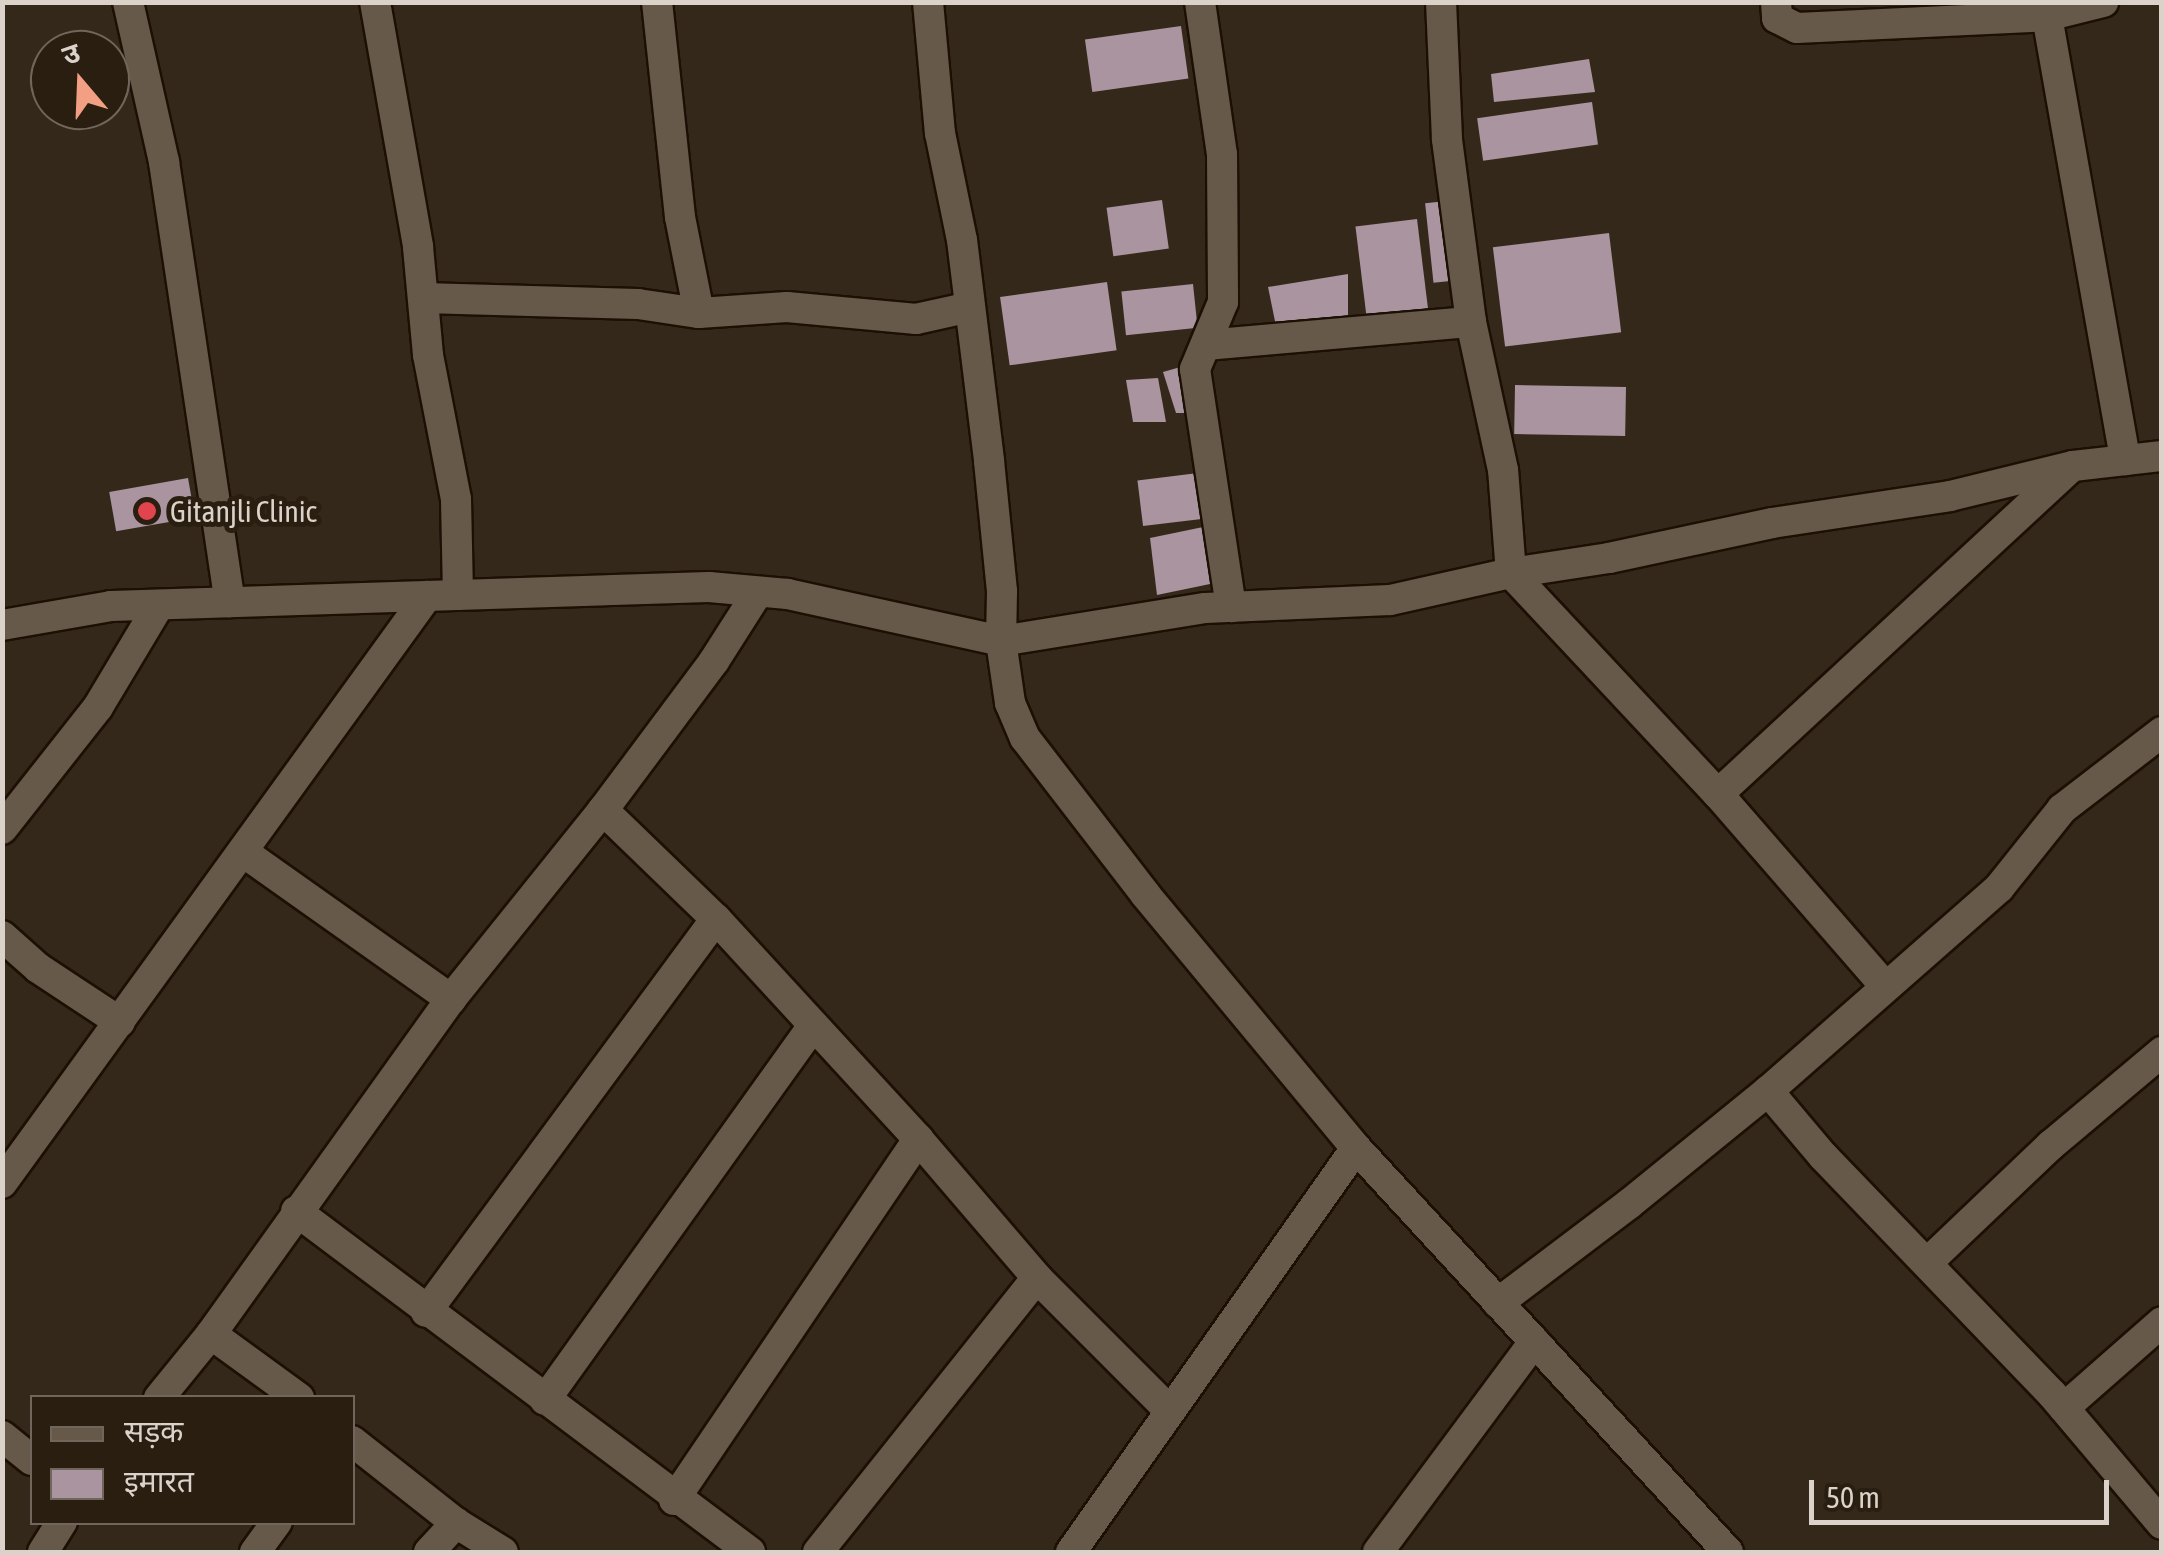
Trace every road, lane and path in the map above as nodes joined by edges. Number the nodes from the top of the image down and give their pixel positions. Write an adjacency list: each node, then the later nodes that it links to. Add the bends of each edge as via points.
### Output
1 (128, 2): 22 (street, via 164,162)
2 (375, 2): 10 (street)
3 (657, 2): 12 (street, via 680,217)
4 (928, 2): 11 (street, via 940,133)
5 (1200, 2): 14 (street, via 1222,154 1224,302)
6 (1441, 2): 13 (street, via 1447,139)
7 (1776, 2): 9 (street, via 1776,18 1797,28)
8 (2104, 2): 9 (street)
9 (2047, 16): 16 (street)
10 (422, 298): 12 (street, via 638,304); 20 (street, via 456,499)
11 (970, 307): 12 (street, via 916,320 788,307); 26 (street, via 1002,592)
12 (698, 313)
13 (1471, 322): 14 (street); 18 (street, via 1503,470)
14 (1206, 344): 24 (street, via 1196,369)
15 (2162, 456): 16 (street)
16 (2126, 460): 17 (street)
17 (2072, 466): 18 (street, via 1950,496 1772,522); 28 (street)
18 (1512, 573): 24 (street, via 1390,600); 28 (street)
19 (758, 592): 20 (street, via 710,587); 26 (street); 29 (street)
20 (458, 595): 21 (street)
21 (426, 596): 22 (street); 31 (street)
22 (230, 602): 23 (street)
23 (160, 605): 25 (street); 30 (street, via 98,707)
24 (1230, 607): 26 (street)
25 (2, 624)
26 (1001, 642): 41 (street, via 1010,703 1024,738)
27 (2162, 732): 34 (street, via 2062,810 1999,888)
28 (1718, 794): 34 (street)
29 (602, 810): 32 (street); 35 (street)
30 (2, 829)
31 (244, 852): 35 (street); 36 (street)
32 (716, 919): 37 (street); 47 (street)
33 (2, 936): 36 (street)
34 (1884, 985): 39 (street)
35 (451, 998): 43 (street)
36 (120, 1022): 42 (street)
37 (813, 1026): 40 (street); 53 (street)
38 (2162, 1052): 44 (street, via 2051,1144)
39 (1768, 1091): 44 (street); 46 (street)
40 (918, 1139): 45 (street); 59 (street)
41 (1356, 1148): 46 (street); 55 (street)
42 (3, 1180)
43 (296, 1211): 47 (street); 49 (street)
44 (1927, 1263): 54 (street)
45 (1037, 1278): 55 (street); 69 (street)
46 (1498, 1303): 50 (street)
47 (426, 1312): 53 (street)
48 (2162, 1322): 54 (street)
49 (211, 1334): 51 (street); 52 (street)
50 (1534, 1342): 71 (street); 72 (street)
51 (161, 1395)
52 (296, 1395)
53 (544, 1400): 59 (street)
54 (2064, 1408): 61 (street)
55 (1170, 1412): 70 (street)
56 (2, 1436): 58 (street)
57 (355, 1443): 60 (street)
58 (30, 1458)
59 (674, 1500): 68 (street)
60 (456, 1523): 66 (street); 67 (street)
61 (2162, 1524)
62 (60, 1525): 64 (street)
63 (275, 1525): 65 (street)
64 (43, 1552)
65 (255, 1552)
66 (429, 1552)
67 (503, 1552)
68 (750, 1552)
69 (818, 1552)
70 (1071, 1552)
71 (1378, 1552)
72 (1728, 1552)

